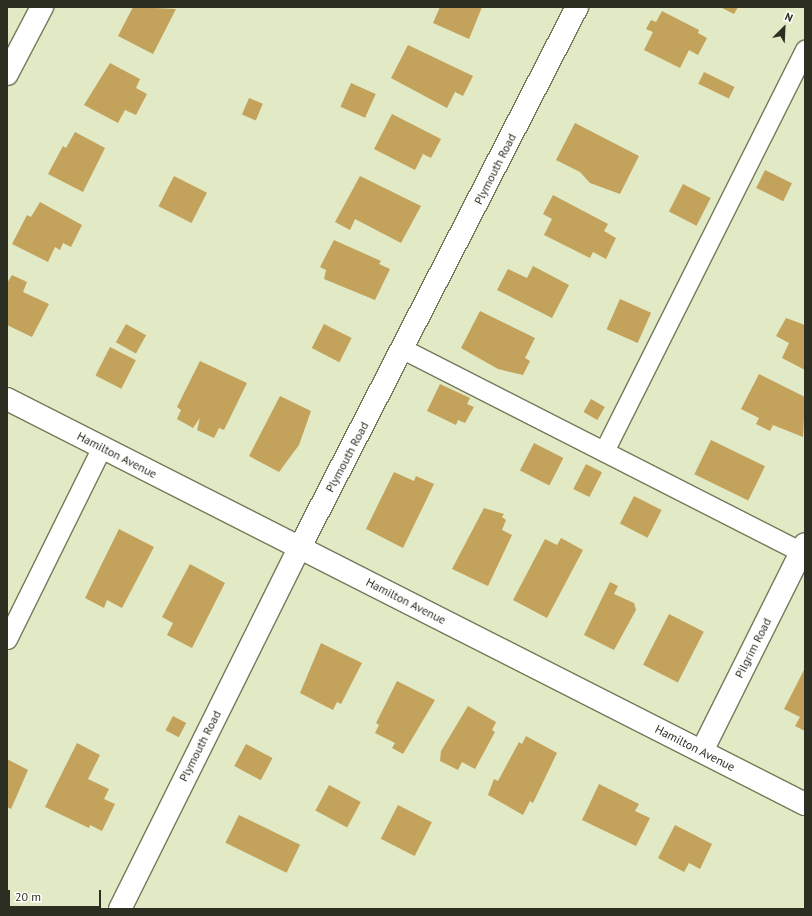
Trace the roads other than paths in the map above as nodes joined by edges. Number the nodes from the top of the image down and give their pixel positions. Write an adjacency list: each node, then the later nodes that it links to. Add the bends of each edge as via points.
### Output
1 (42, 7): 4 (street)
2 (577, 7): 5 (street, Plymouth Road)
3 (805, 50): 8 (lane)
4 (7, 74)
5 (403, 349): 8 (lane); 9 (street, Plymouth Road)
6 (7, 399): 7 (street, Hamilton Avenue)
7 (102, 447): 9 (street, Hamilton Avenue); 11 (lane)
8 (604, 451): 10 (lane)
9 (300, 547): 12 (street, Hamilton Avenue); 14 (street, Plymouth Road)
10 (803, 548): 12 (street, Pilgrim Road)
11 (7, 639)
12 (702, 751): 13 (street, Hamilton Avenue)
13 (805, 804)
14 (120, 909)

